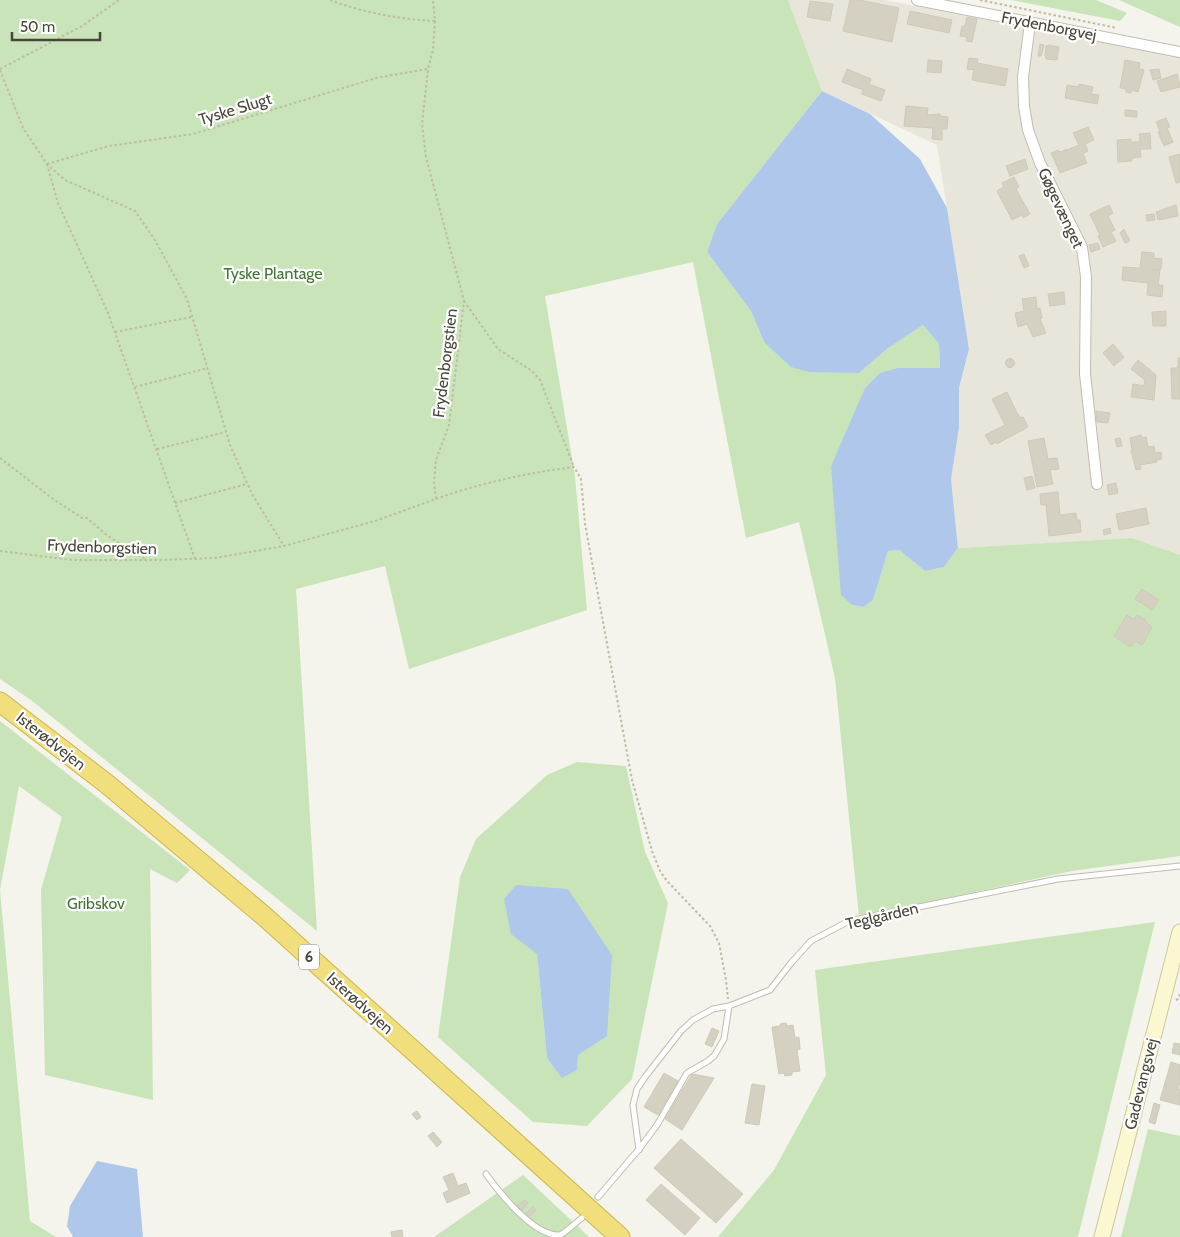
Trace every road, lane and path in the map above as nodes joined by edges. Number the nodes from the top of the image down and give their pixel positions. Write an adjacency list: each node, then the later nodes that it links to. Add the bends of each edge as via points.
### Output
1 (119, 0): 8 (path, via 82,26)
2 (330, 0): 5 (path, via 404,20)
3 (433, 0): 5 (path, Frydenborgstien)
4 (918, 0): 6 (street, Frydenborgvej)
5 (435, 21): 9 (path, Frydenborgstien)
6 (1030, 23): 7 (street, Frydenborgvej); 21 (street, Gøgevænget, via 1023,77 1028,130 1040,163 1082,248 1086,277 1084,374)
7 (1180, 52)
8 (0, 69): 10 (path, via 23,128)
9 (428, 69): 10 (path, Tyske Slugt, via 376,78 193,134 109,146); 11 (path, Frydenborgstien, via 422,124 426,157)
10 (47, 164): 12 (path, via 65,180 136,211 187,299); 13 (path, via 58,203)
11 (464, 301): 19 (path, via 498,349 540,380); 22 (path, Frydenborgstien, via 450,425 436,460)
12 (192, 317): 13 (path); 14 (path)
13 (115, 332): 15 (path)
14 (208, 368): 15 (path); 16 (path)
15 (135, 387): 17 (path)
16 (226, 432): 17 (path); 20 (path)
17 (157, 448): 23 (path)
18 (0, 458): 27 (path, via 53,499 87,518)
19 (574, 467): 22 (path, via 508,478); 31 (path, via 581,479 585,524 632,780 652,850 667,881 710,926 718,943)
20 (247, 484): 23 (path); 24 (path)
21 (1097, 484)
22 (436, 499): 24 (path, Frydenborgstien, via 375,521)
23 (175, 503): 26 (path)
24 (284, 546): 26 (path, Frydenborgstien)
25 (0, 551): 27 (path, Frydenborgstien, via 73,560)
26 (195, 559): 27 (path, Frydenborgstien)
27 (146, 560)
28 (0, 702): 36 (highway, Isterødvejen / 6, via 107,784 264,916)
29 (1180, 866): 31 (lane, Teglgården, via 1058,879 849,921 811,941 770,990)
30 (1180, 932): 38 (street, Gadevangsvej)
31 (729, 1006): 32 (lane, via 724,1039 714,1056 687,1073 657,1125); 32 (lane, Teglgården, via 713,1008 680,1031 637,1089 633,1105)
32 (638, 1150): 34 (lane)
33 (486, 1174): 35 (lane, via 511,1210 534,1231 559,1236)
34 (598, 1197)
35 (582, 1218)
36 (613, 1231): 37 (highway, Isterødvejen)
37 (628, 1237)
38 (1102, 1237)

